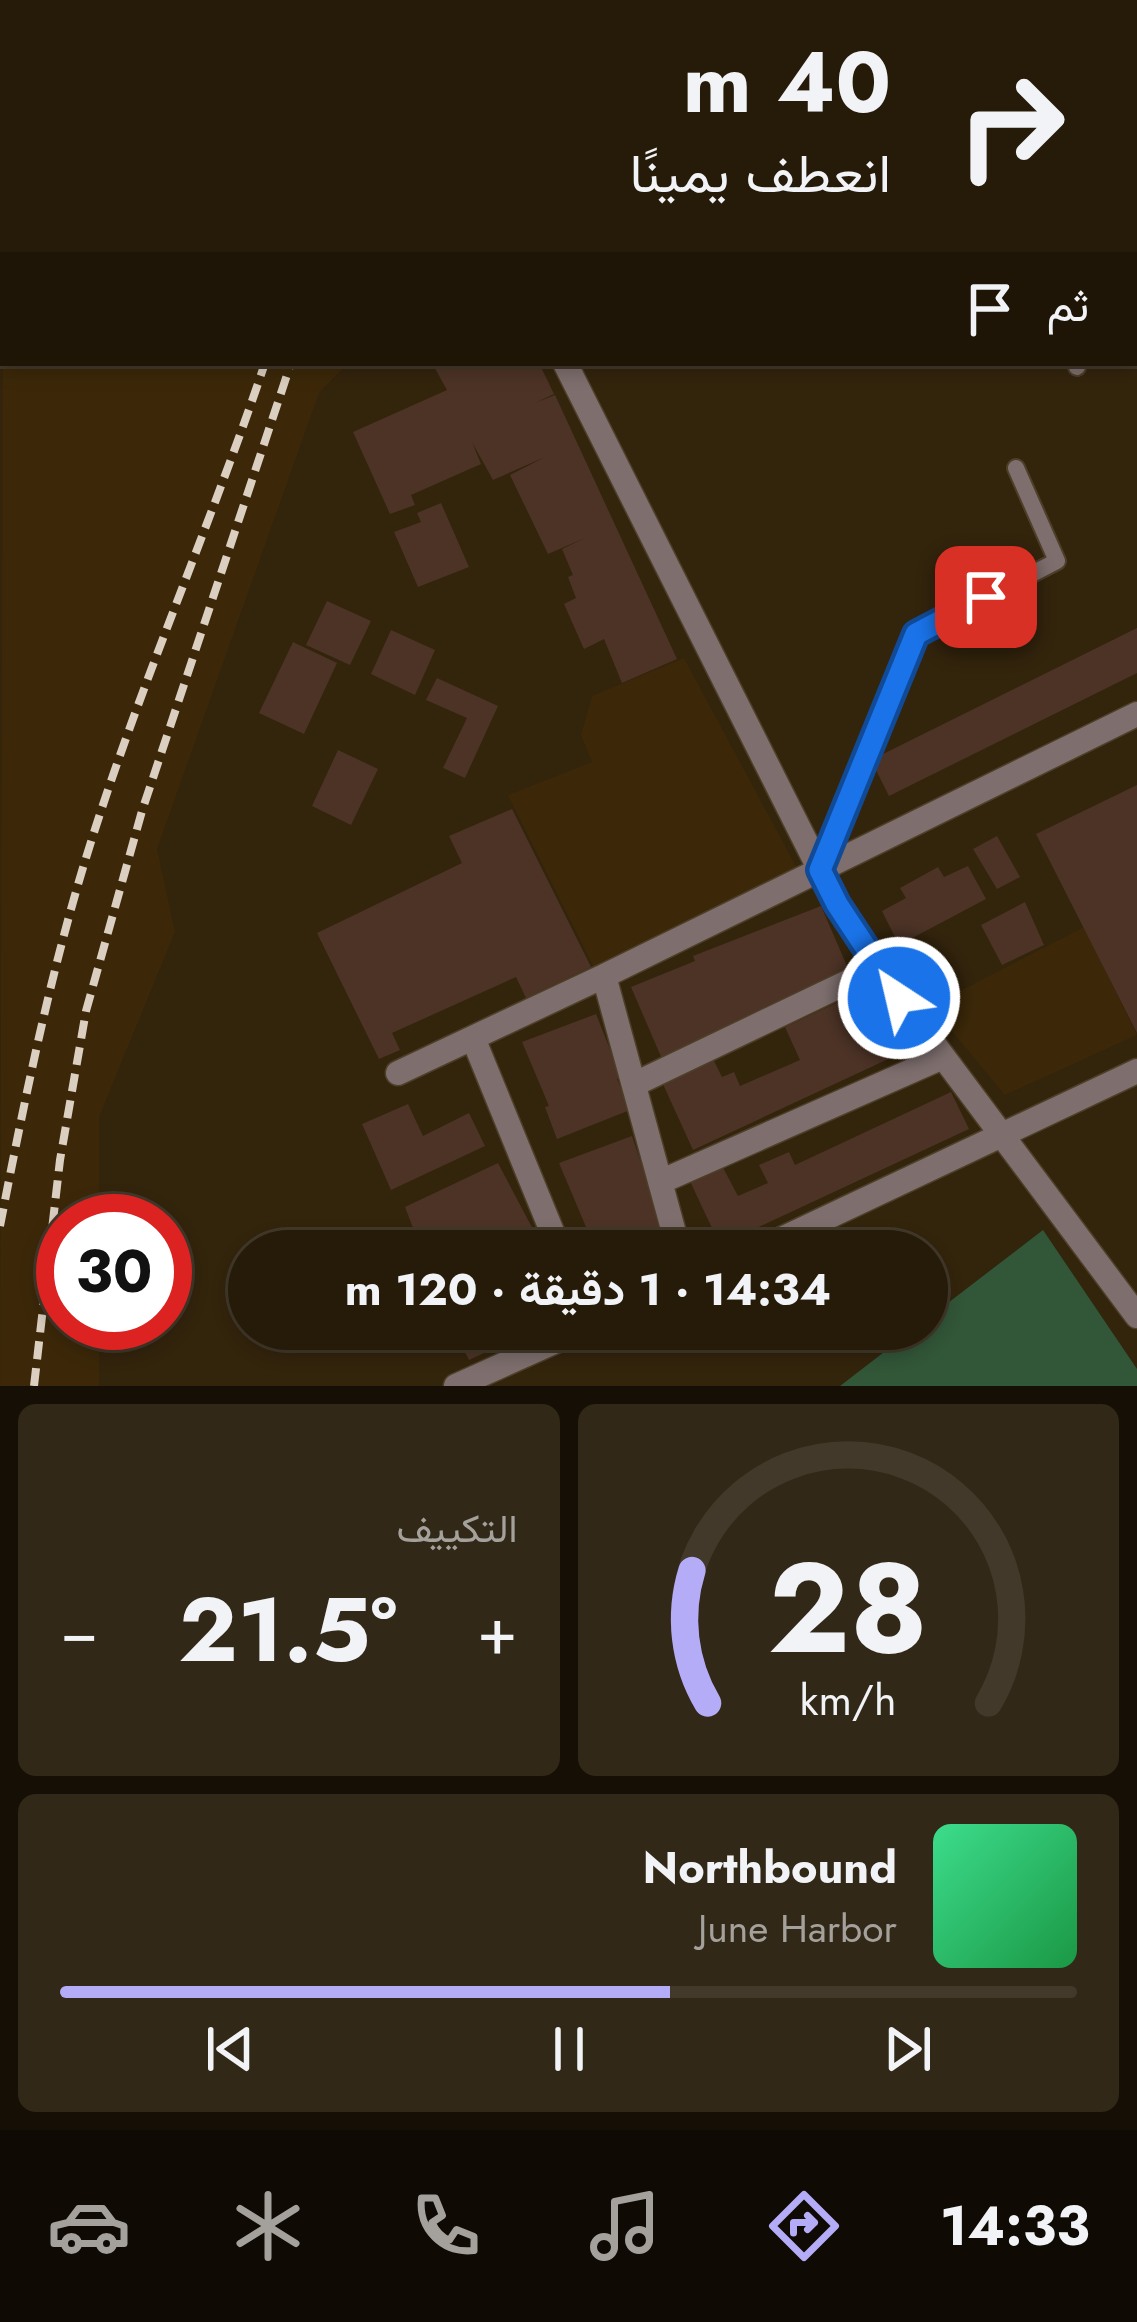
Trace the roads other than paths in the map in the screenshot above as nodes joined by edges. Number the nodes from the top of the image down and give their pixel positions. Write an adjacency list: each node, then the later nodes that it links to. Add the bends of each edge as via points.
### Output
1 (567, 366): 4 (street)
2 (1016, 468): 4 (lane, via 1057,561 916,634)
3 (1137, 714): 4 (street)
4 (820, 870): 5 (street); 6 (street)
5 (877, 968): 8 (street); 11 (street)
6 (604, 976): 7 (street); 11 (street)
7 (472, 1038): 10 (street); 14 (street)
8 (943, 1057): 12 (street); 13 (street)
9 (1137, 1070): 12 (street)
10 (398, 1073)
11 (635, 1084): 13 (street)
12 (1005, 1136): 16 (street); 17 (street)
13 (660, 1182): 15 (street)
14 (551, 1230)
15 (673, 1230)
16 (801, 1230)
17 (1137, 1316)
18 (536, 1350): 19 (street)
19 (456, 1386)

